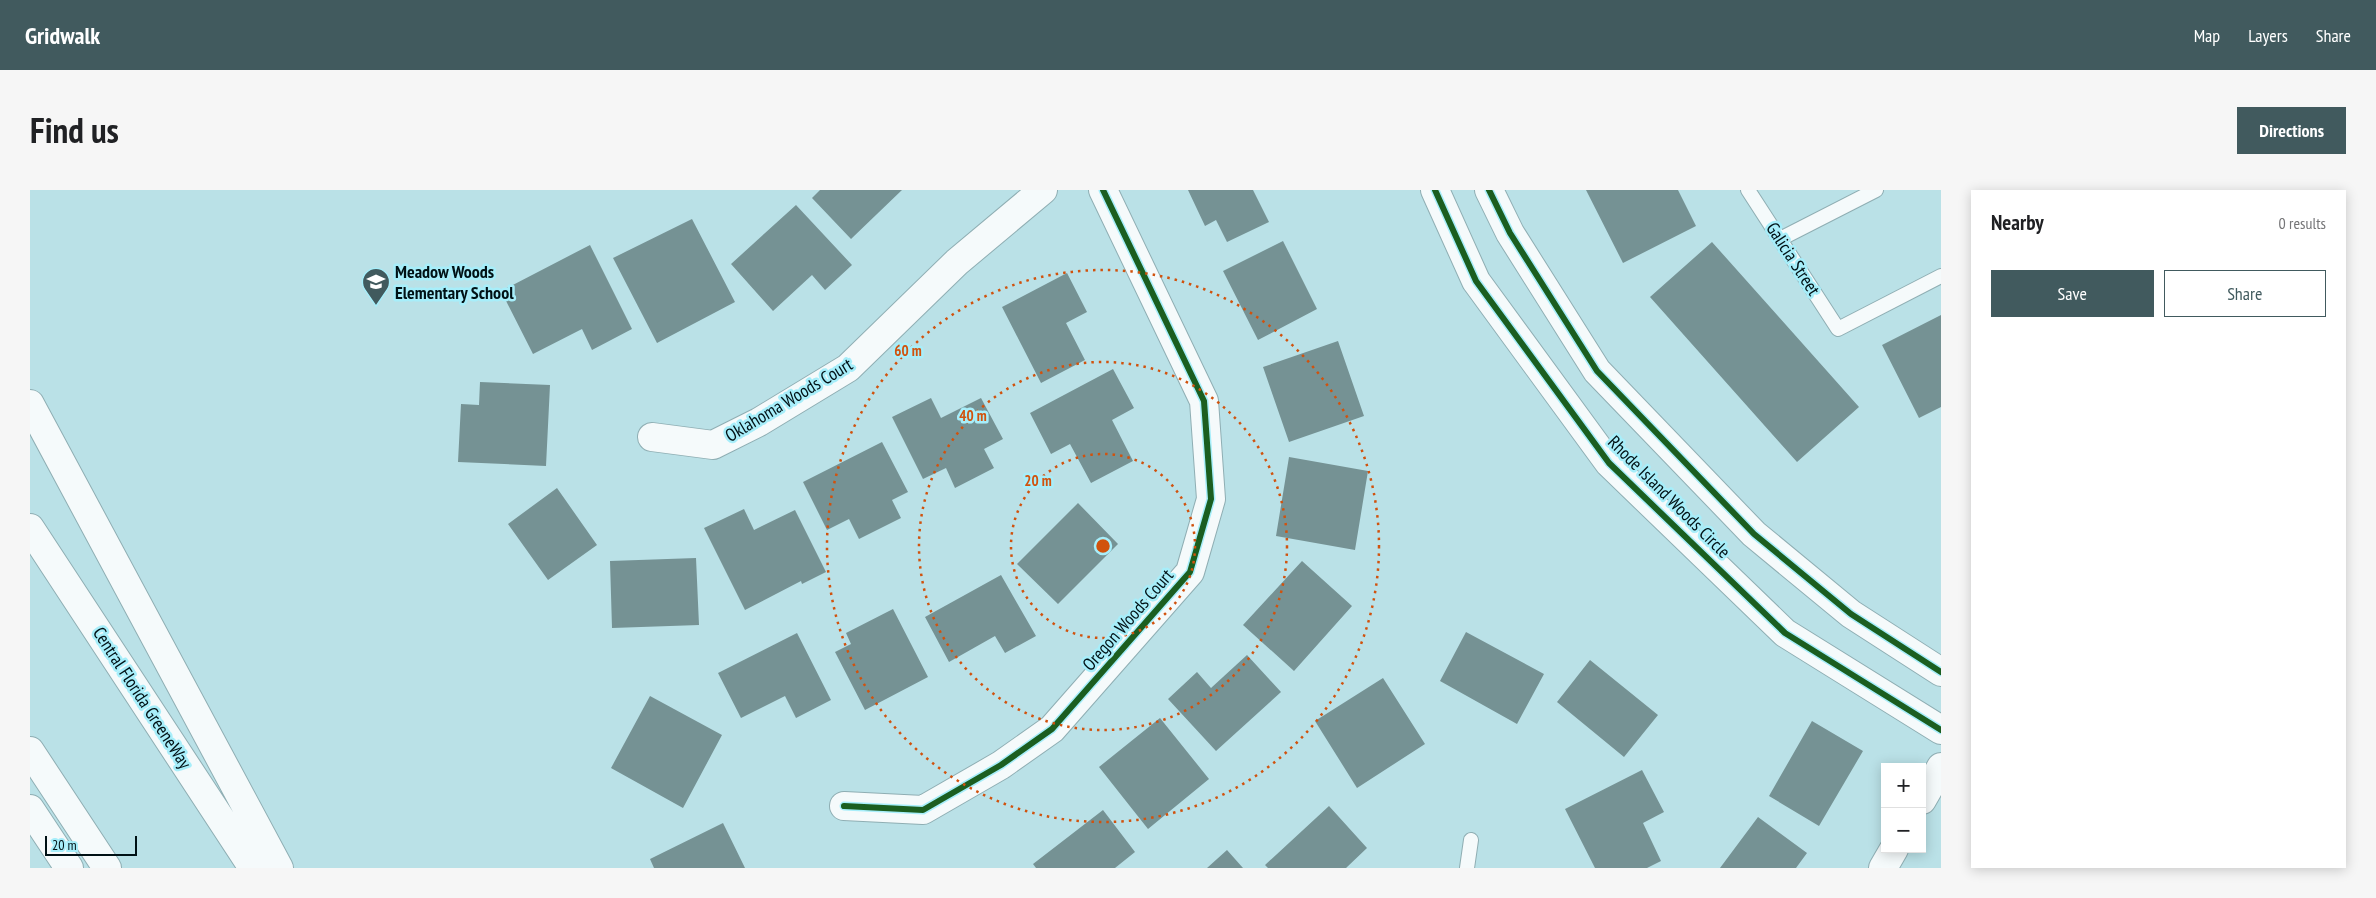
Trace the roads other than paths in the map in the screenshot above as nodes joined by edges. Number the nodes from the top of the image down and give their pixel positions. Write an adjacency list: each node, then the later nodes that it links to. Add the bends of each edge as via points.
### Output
1 (1043, 190): 10 (main road, Oklahoma Woods Court, via 958,262 848,368 713,446)
2 (1102, 190): 17 (main road, Oregon Woods Court, via 1204,401 1210,498 1190,572 1052,729 1001,765 923,810)
3 (1435, 190): 13 (main road, Rhode Island Woods Circle, via 1476,282 1609,464 1785,633)
4 (1489, 190): 12 (main road, Rhode Island Woods Circle, via 1510,233 1597,371 1754,534 1851,614)
5 (1748, 190): 7 (lane, Galicia Street)
6 (1876, 190): 7 (lane)
7 (1780, 239): 8 (lane, Galicia Street, via 1838,329)
8 (1941, 276)
9 (30, 404): 24 (main road)
10 (652, 438)
11 (30, 528): 23 (main road, Central Florida GreeneWay)
12 (1941, 672)
13 (1941, 730)
14 (30, 751): 22 (main road)
15 (1941, 767): 16 (main road)
16 (1926, 793)
17 (844, 806)
18 (30, 809): 21 (main road)
19 (1471, 840): 25 (lane)
20 (1892, 853): 26 (main road)
21 (69, 868)
22 (106, 868)
23 (253, 868)
24 (279, 868)
25 (1467, 868)
26 (1883, 868)

